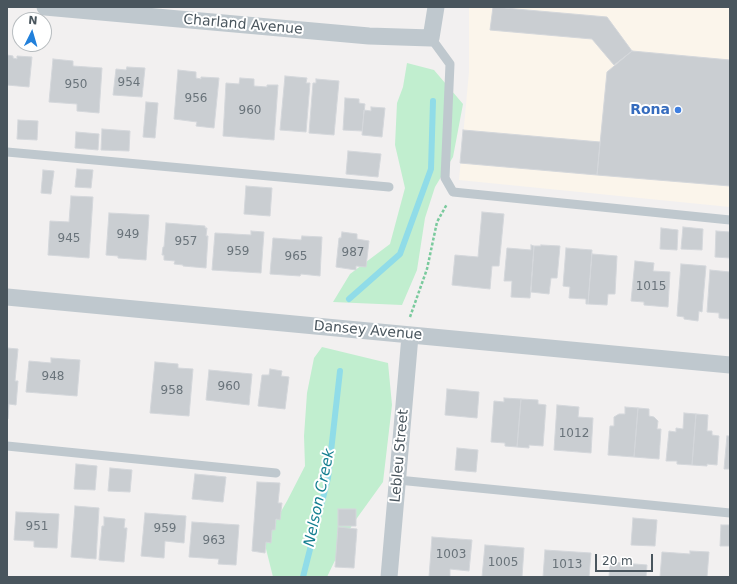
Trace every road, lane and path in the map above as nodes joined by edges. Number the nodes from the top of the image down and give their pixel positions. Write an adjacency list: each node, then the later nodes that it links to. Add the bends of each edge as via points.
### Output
1 (45, 7): 3 (street, Charland Avenue, via 369,36)
2 (436, 7): 3 (street)
3 (431, 38): 6 (lane, via 450,64 445,178)
4 (7, 152): 5 (lane)
5 (389, 187)
6 (453, 192): 7 (lane); 9 (path, via 437,222 427,269)
7 (730, 220)
8 (7, 297): 10 (street, Dansey Avenue)
9 (410, 317)
10 (410, 336): 11 (street, Dansey Avenue); 14 (street, Lebleu Street)
11 (730, 365)
12 (7, 446): 13 (lane)
13 (276, 473)
14 (398, 480): 15 (lane); 16 (street, Lebleu Street)
15 (730, 513)
16 (389, 577)

